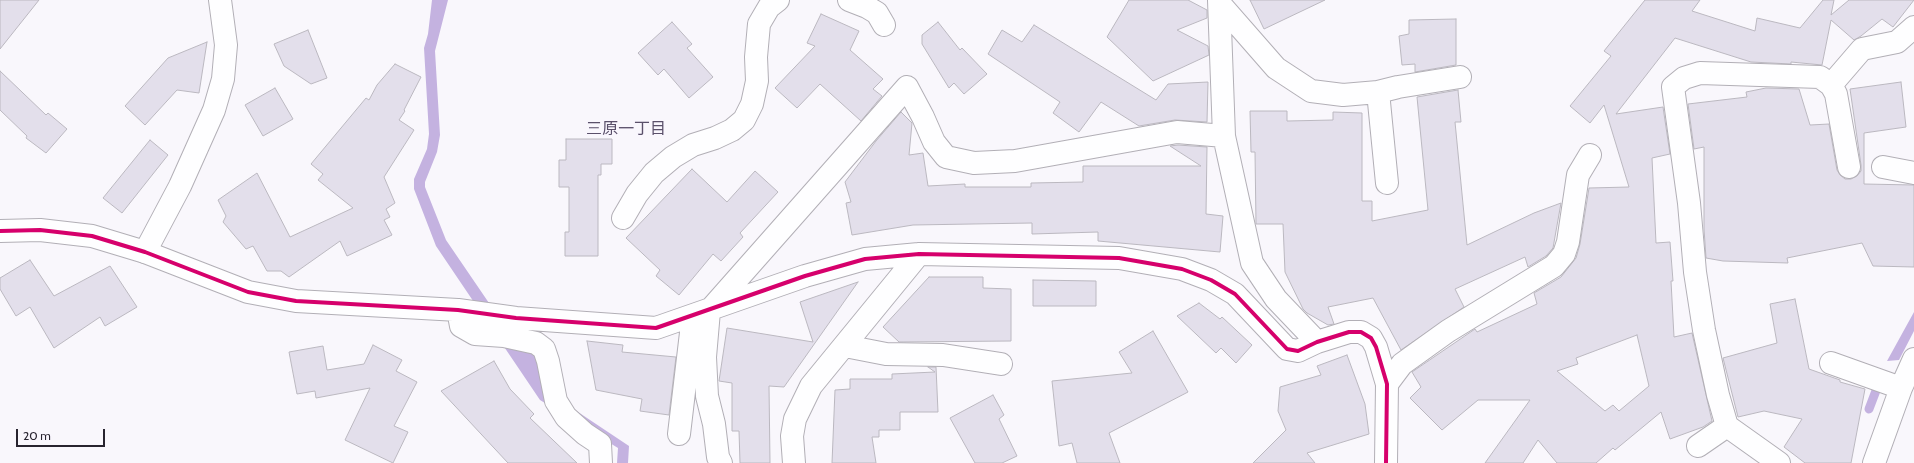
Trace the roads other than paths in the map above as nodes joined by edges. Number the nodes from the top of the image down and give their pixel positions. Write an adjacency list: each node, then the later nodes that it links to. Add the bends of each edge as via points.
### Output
1 (220, 0): 18 (street, via 226,44 223,79 214,110 180,186)
2 (778, 0): 16 (street, via 769,6 759,24 756,81 752,104 744,120 732,130 693,145 673,157 654,173 637,194)
3 (849, 0): 5 (street, via 868,6 877,13)
4 (1219, 2): 9 (street, via 1276,68 1311,91 1343,95); 10 (street)
5 (884, 25)
6 (1914, 27): 8 (street, via 1897,42 1862,49)
7 (1460, 77): 9 (street, via 1398,86)
8 (1831, 85): 12 (street, via 1836,94); 29 (street, via 1820,77 1700,73 1684,78 1672,86 1704,330)
9 (1378, 92): 15 (street)
10 (1224, 136): 21 (street, via 1177,132 1015,161 974,163 946,157 934,142 907,88); 22 (street, via 1252,263 1276,299)
11 (1590, 155): 27 (street, via 1578,175 1568,242 1564,254 1554,266 1448,331 1402,364)
12 (1849, 166)
13 (1883, 168): 14 (street)
14 (1914, 173)
15 (1387, 183)
16 (623, 218)
17 (0, 231): 18 (street, via 40,230 92,236)
18 (145, 252): 20 (street, via 248,292 296,301)
19 (919, 254): 21 (street, via 865,259 805,276); 22 (street, via 1119,258 1182,269 1211,280 1235,294 1287,349 1298,351); 23 (street)
20 (458, 310): 21 (street, via 516,318 656,328); 32 (street, via 461,326 475,334 504,336 536,343 544,349 556,401 566,417 600,444)
21 (701, 313): 30 (street); 33 (street, via 707,396)
22 (1317, 342): 27 (street, via 1349,332 1361,332 1370,338 1376,347)
23 (845, 346): 26 (street, via 886,354 943,355); 34 (street, via 811,386 795,419 792,436)
24 (1914, 359): 28 (street)
25 (1832, 363): 28 (street)
26 (1001, 364)
27 (1387, 384): 35 (street)
28 (1901, 388): 37 (street)
29 (1727, 426): 31 (street); 36 (street)
30 (679, 434)
31 (1698, 446)
32 (601, 463)
33 (721, 463)
34 (794, 463)
35 (1385, 463)
36 (1779, 463)
37 (1874, 463)

